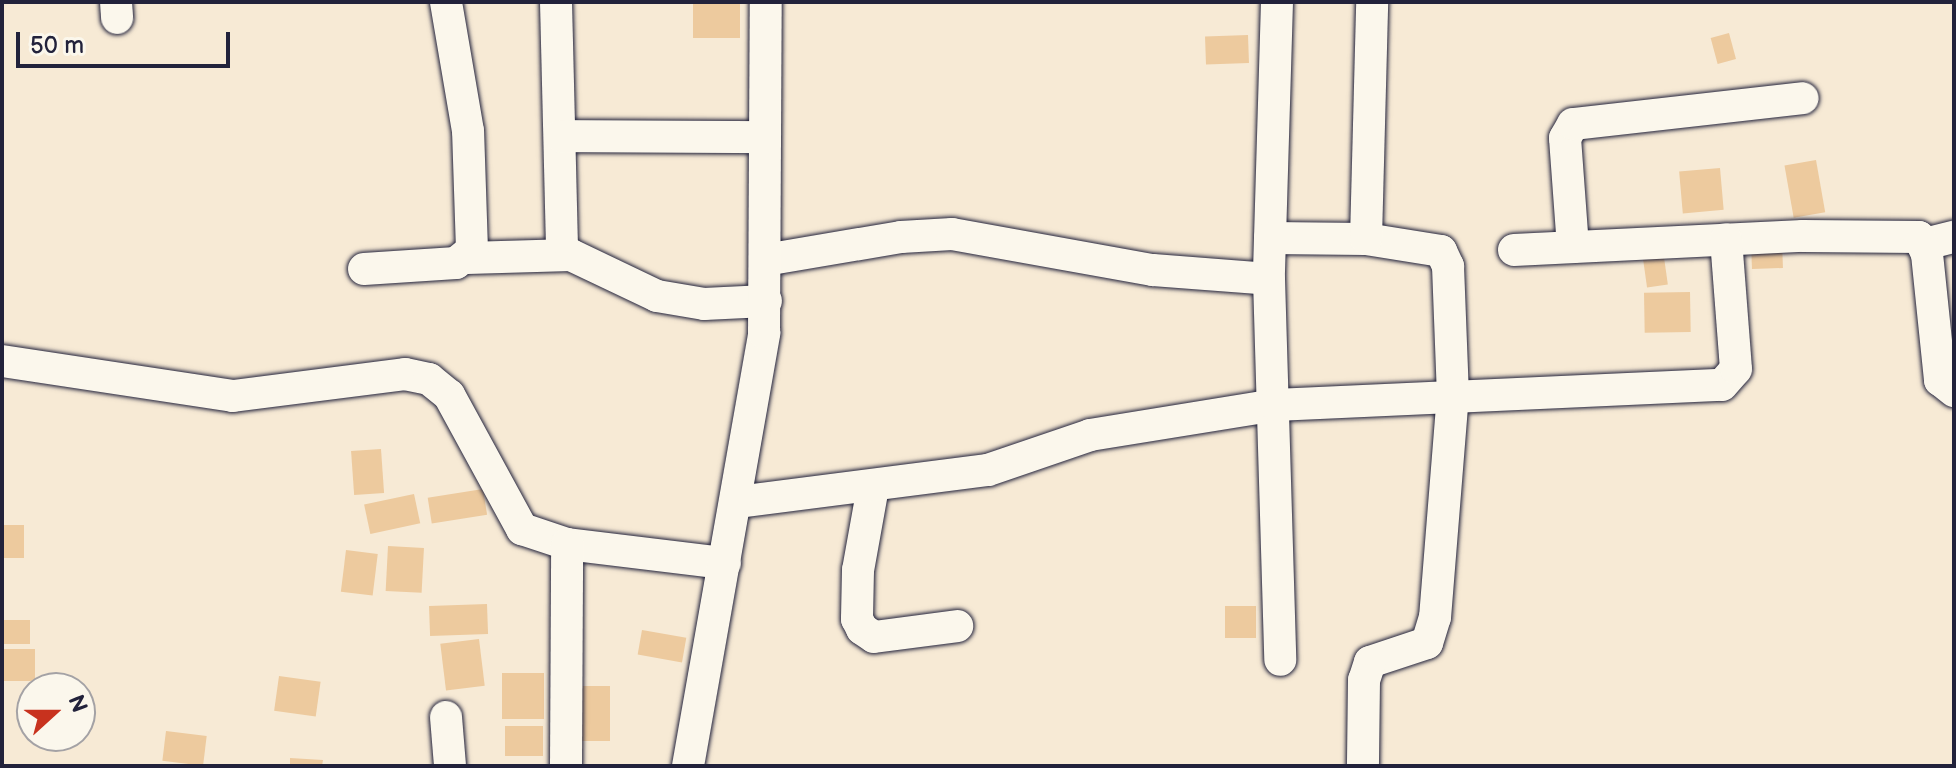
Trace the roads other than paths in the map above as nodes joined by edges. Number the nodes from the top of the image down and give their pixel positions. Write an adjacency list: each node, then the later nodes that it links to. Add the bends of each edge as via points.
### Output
1 (446, 2): 16 (street, via 468,131 472,250)
2 (556, 2): 7 (street)
3 (766, 2): 8 (street)
4 (1277, 2): 9 (street)
5 (1372, 2): 10 (street)
6 (1803, 98): 13 (street, via 1573,124 1565,138)
7 (560, 136): 8 (street); 15 (street)
8 (765, 137): 17 (street)
9 (1270, 238): 10 (street); 19 (street)
10 (1366, 239): 23 (street, via 1441,251 1448,266)
11 (1726, 239): 12 (street, via 1909,235); 13 (street); 23 (street, via 1736,369 1722,385)
12 (1940, 240): 22 (street, via 1940,380)
13 (1573, 247): 14 (street)
14 (1514, 250)
15 (562, 255): 16 (street); 20 (street, via 583,258 657,296 704,304)
16 (467, 258): 18 (street)
17 (765, 260): 19 (street, via 901,237 952,234 1140,268); 20 (street)
18 (364, 269)
19 (1269, 279): 24 (street)
20 (766, 301): 26 (street)
21 (2, 361): 27 (street, via 233,396 405,374 429,379 449,395 522,529)
22 (1954, 391)
23 (1453, 394): 24 (street); 35 (street, via 1435,617 1427,643 1370,662 1364,680)
24 (1275, 405): 25 (street, via 1090,435 988,470); 30 (street)
25 (873, 487): 26 (street); 29 (street, via 858,570 857,619 862,629 874,637)
26 (737, 502): 28 (street)
27 (567, 544): 28 (street); 33 (street)
28 (725, 563): 34 (street)
29 (957, 626)
30 (1280, 660)
31 (446, 717): 32 (street)
32 (450, 766)
33 (566, 766)
34 (688, 766)
35 (1363, 766)

